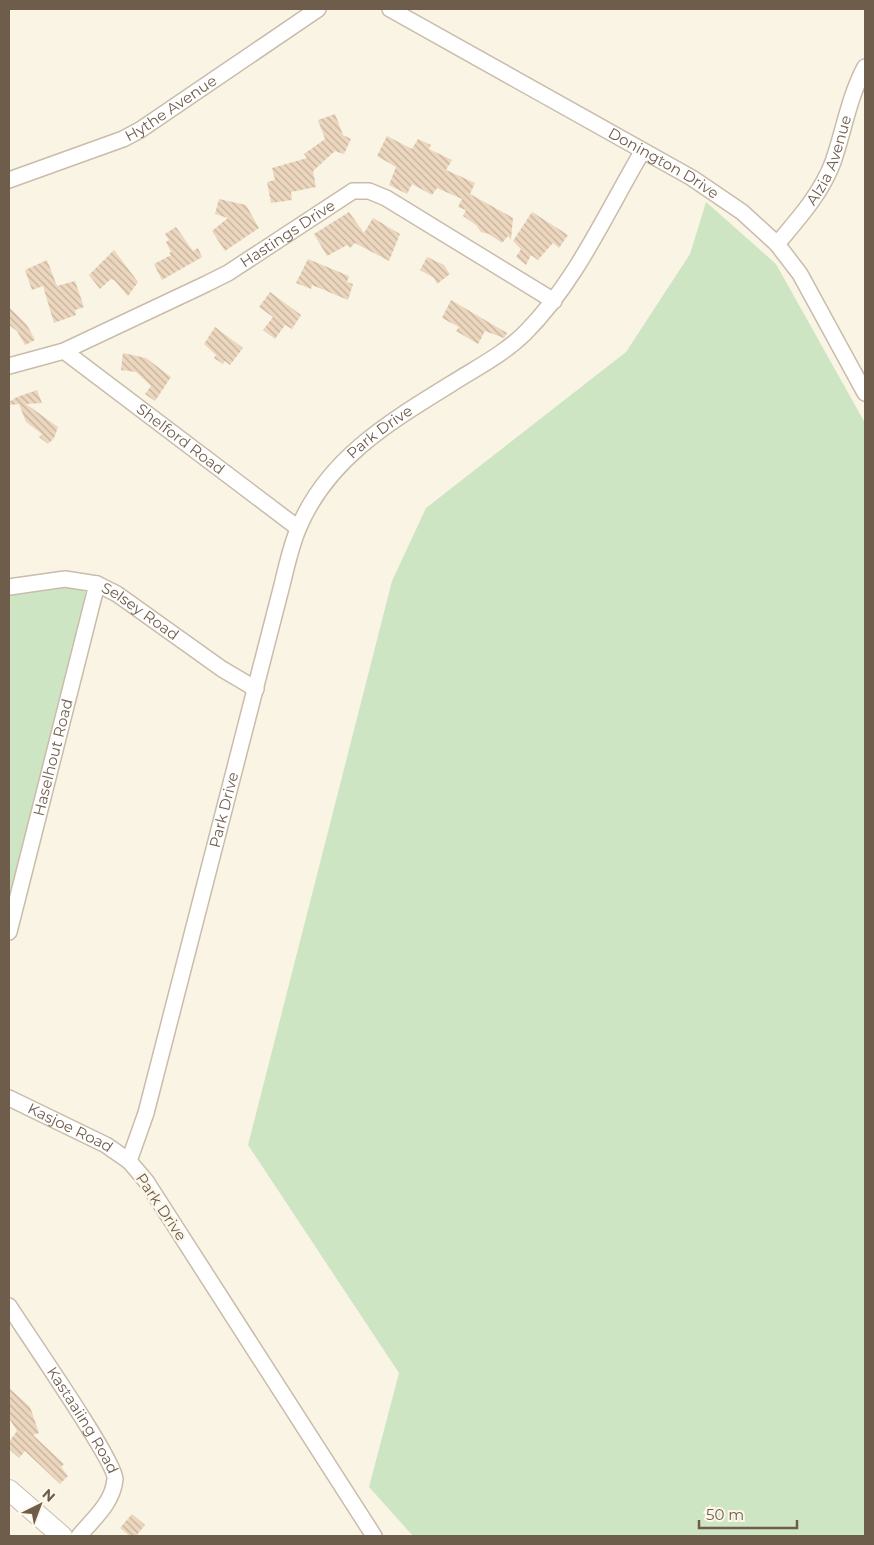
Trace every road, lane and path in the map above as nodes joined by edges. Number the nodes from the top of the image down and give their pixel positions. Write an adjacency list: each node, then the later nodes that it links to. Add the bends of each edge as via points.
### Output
1 (318, 9): 5 (street, Hythe Avenue, via 140,130)
2 (390, 9): 4 (street, Donington Drive)
3 (865, 67): 6 (street, Alzia Avenue, via 855,85 833,162 820,189)
4 (642, 152): 6 (street, Donington Drive, via 720,195); 7 (street, Park Drive)
5 (9, 180)
6 (777, 244): 10 (street, Donington Drive, via 810,291)
7 (554, 301): 8 (street, Hastings Drive, via 386,198 353,191 228,272); 12 (street, Park Drive, via 505,350 377,431 353,450 322,487)
8 (64, 351): 9 (street, Hastings Drive); 12 (street, Shelford Road)
9 (9, 366)
10 (861, 378): 11 (street, Donington Drive)
11 (865, 393)
12 (298, 528): 15 (street, Park Drive)
13 (97, 584): 14 (street, Selsey Road, via 65,579); 15 (street, Selsey Road, via 117,594 222,669); 16 (street, Haselhout Road)
14 (9, 587)
15 (256, 689): 18 (street, Park Drive, via 148,1104)
16 (9, 932)
17 (9, 1098): 18 (street, Kasjoe Road, via 106,1145)
18 (129, 1160): 23 (street, Park Drive, via 146,1181)
19 (9, 1306): 22 (street, Kastaaiing Road, via 88,1427 114,1474 107,1502)
20 (9, 1490): 21 (street)
21 (62, 1536)
22 (79, 1536)
23 (374, 1536)

